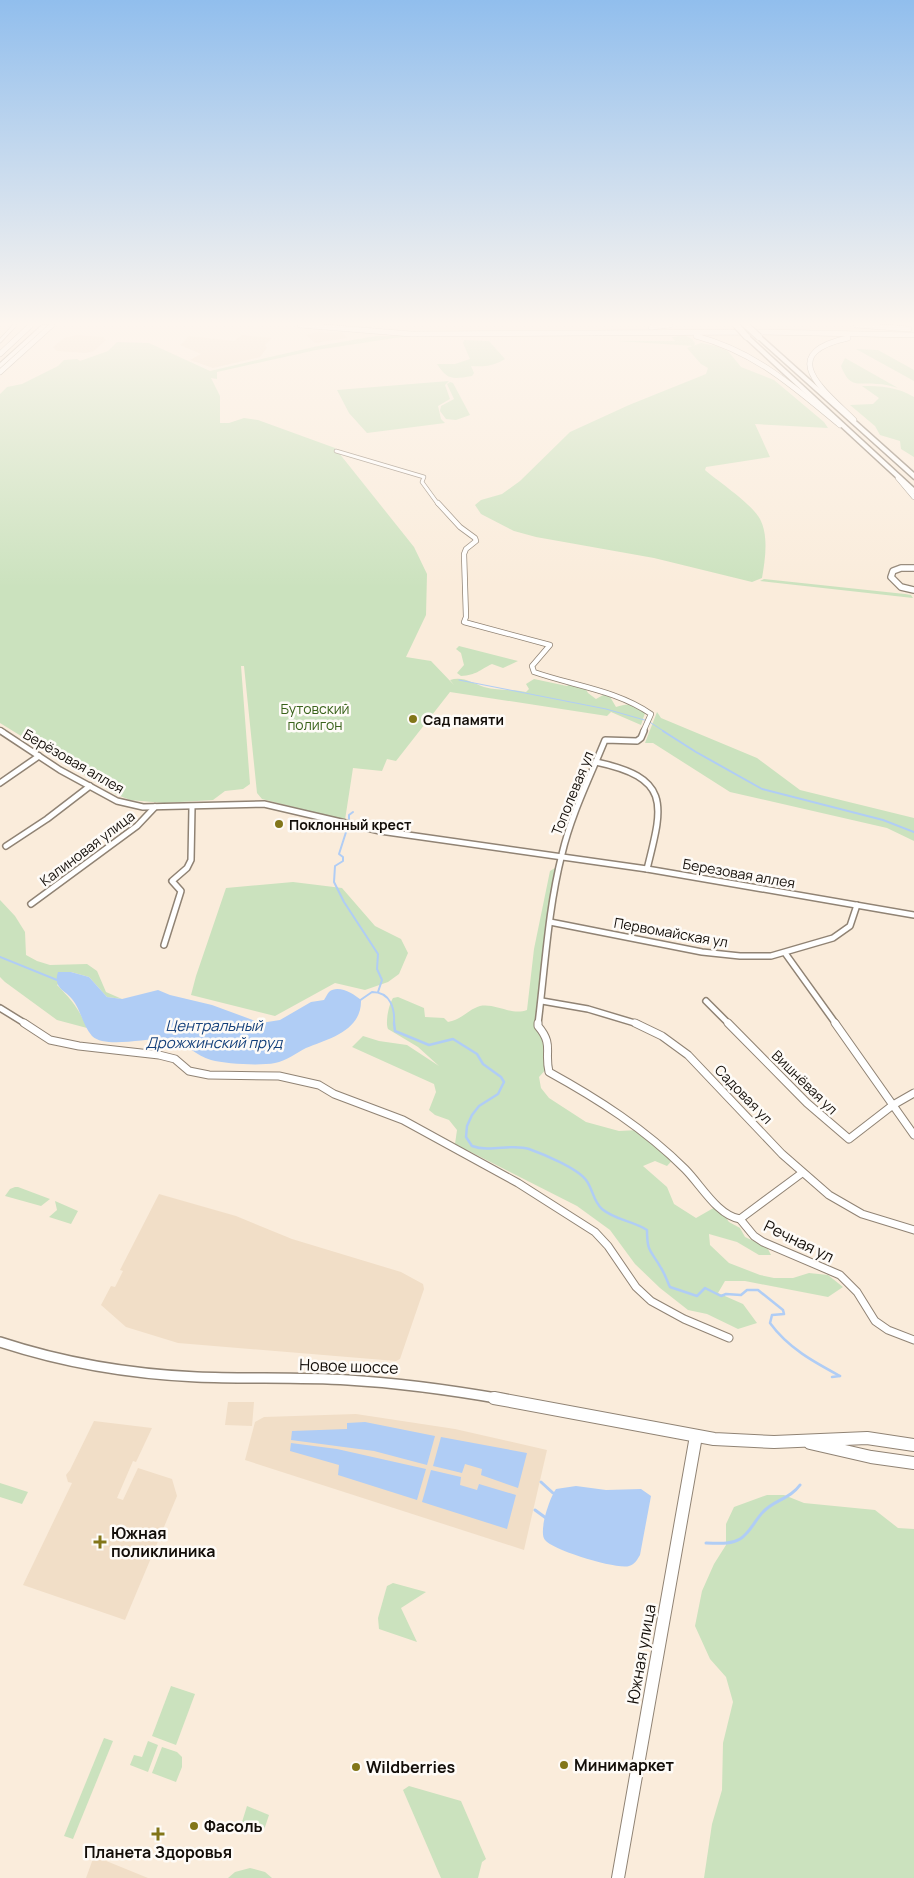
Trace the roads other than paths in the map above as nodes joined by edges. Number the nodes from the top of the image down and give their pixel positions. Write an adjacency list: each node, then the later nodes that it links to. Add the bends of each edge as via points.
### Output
1 (827, 413): 5 (main road)
2 (831, 413): 5 (highway, bridge)
3 (844, 413): 6 (highway, bridge)
4 (847, 413): 6 (main road)
5 (865, 444): 8 (highway)
6 (879, 444): 9 (highway)
7 (336, 452): 18 (street, Тополевая ул, via 424,476 422,482 446,512 464,533 475,538 464,554 464,622 550,645 532,666 534,672 615,696 641,706 651,714 638,741 606,740)
8 (890, 468): 10 (highway); 11 (street)
9 (914, 477)
10 (914, 492)
11 (914, 497)
12 (914, 564): 13 (street)
13 (901, 568): 14 (street); 15 (street, via 891,577 896,584)
14 (914, 568)
15 (914, 591)
16 (0, 730): 17 (street, Берёзовая аллея)
17 (39, 756): 19 (street); 20 (street, Берёзовая аллея)
18 (596, 762): 25 (street, Тополевая ул); 26 (street, via 622,769 644,780 656,792 659,807)
19 (0, 783)
20 (90, 786): 21 (street, Берёзовая аллея, via 117,801); 24 (street)
21 (155, 807): 22 (street, Берёзовая аллея); 27 (street, Калиновая улица, via 130,832)
22 (192, 807): 23 (street, Берёзовая аллея, via 259,804); 31 (street, via 191,860 188,868 172,881 181,891)
23 (381, 831): 25 (street, Березовая аллея)
24 (6, 846)
25 (561, 856): 26 (street, Березовая аллея); 30 (street, Тополевая ул)
26 (647, 869): 28 (street, Березовая аллея)
27 (30, 904)
28 (857, 905): 29 (street, Березовая аллея); 32 (street, Первомайская ул, via 850,926 843,933)
29 (914, 915)
30 (550, 922): 32 (street, Первомайская ул, via 702,952 740,956); 33 (street, Тополевая ул)
31 (164, 945)
32 (785, 953): 37 (street)
33 (542, 1001): 39 (street, Садовая ул, via 616,1016 662,1036 707,1074); 40 (street, Тополевая ул, via 538,1026 550,1044 550,1072 639,1127 678,1160 723,1213)
34 (706, 1002): 37 (street, Вишнёвая ул, via 807,1103 849,1139)
35 (0, 1008): 42 (street, via 50,1040 158,1055 175,1059 189,1071 209,1075 295,1079 380,1110 518,1183 595,1232 644,1295 664,1308)
36 (914, 1093): 37 (street)
37 (893, 1105): 38 (street)
38 (914, 1135)
39 (802, 1173): 40 (street); 41 (street, Садовая ул, via 847,1206)
40 (740, 1219): 43 (street, Речная ул, via 754,1236 764,1242 840,1275 876,1321 888,1330)
41 (914, 1230)
42 (729, 1338)
43 (914, 1340)
44 (0, 1342): 45 (street, Новое шоссе, via 43,1356 140,1372 418,1385)
45 (696, 1436): 46 (street, Новое шоссе, via 741,1441); 49 (street, Южная улица)
46 (803, 1441): 47 (street, via 867,1438); 48 (street)
47 (914, 1445)
48 (914, 1463)
49 (618, 1878)

